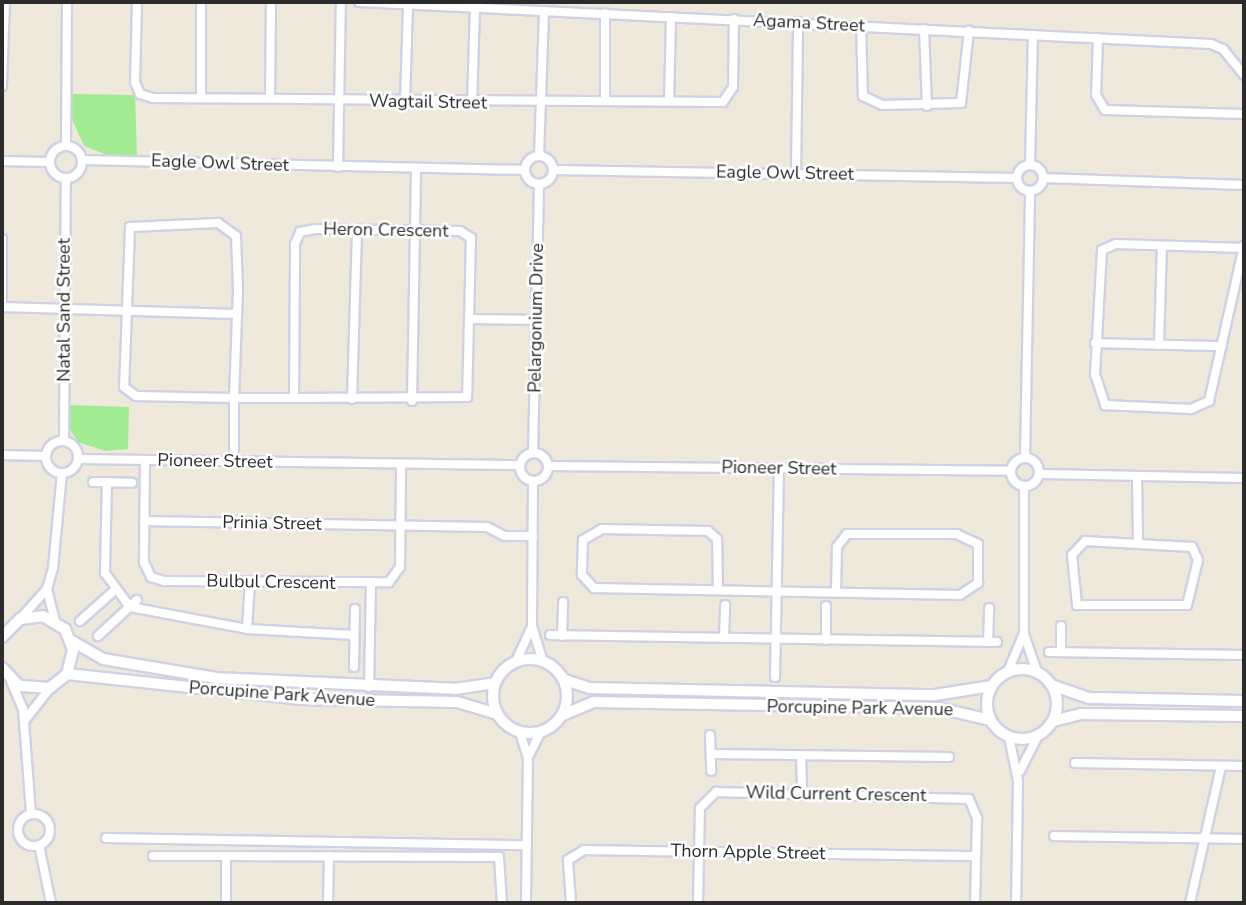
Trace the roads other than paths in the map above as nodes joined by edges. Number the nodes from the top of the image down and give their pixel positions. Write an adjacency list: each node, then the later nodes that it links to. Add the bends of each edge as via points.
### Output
1 (5, 2): 21 (street)
2 (67, 2): 32 (street)
3 (137, 2): 22 (street, Wagtail Street, via 136,89 153,98)
4 (201, 2): 22 (street)
5 (271, 2): 23 (street)
6 (341, 2): 24 (street)
7 (359, 2): 8 (street, Agama Street)
8 (408, 4): 9 (street, Agama Street); 27 (street)
9 (475, 8): 10 (street, Agama Street); 29 (street)
10 (544, 11): 11 (street, Agama Street); 28 (street)
11 (606, 13): 12 (street, Agama Street); 25 (street)
12 (671, 17): 13 (street, Agama Street); 26 (street)
13 (734, 19): 14 (street, Agama Street); 26 (street, Wagtail Street, via 728,98)
14 (798, 23): 15 (street, Agama Street); 42 (street)
15 (862, 26): 16 (street, Agama Street); 30 (street, via 865,100)
16 (924, 29): 17 (street, Agama Street); 30 (street)
17 (969, 30): 18 (street, Agama Street); 30 (street, via 964,99)
18 (1033, 35): 19 (street, Agama Street); 37 (street)
19 (1098, 38): 20 (street, Agama Street, via 1217,45); 31 (street, via 1096,95 1105,110)
20 (1244, 75)
21 (2, 86)
22 (201, 98): 23 (street, Wagtail Street)
23 (270, 99): 24 (street, Wagtail Street)
24 (337, 101): 27 (street, Wagtail Street); 38 (street)
25 (605, 101): 26 (street, Wagtail Street); 28 (street, Wagtail Street)
26 (669, 101)
27 (405, 102): 29 (street, Wagtail Street)
28 (541, 102): 29 (street, Wagtail Street); 33 (street)
29 (472, 103)
30 (927, 106)
31 (1244, 114)
32 (66, 146): 34 (street); 36 (street)
33 (539, 156): 40 (street); 41 (street)
34 (83, 160): 38 (street, Eagle Owl Street); 45 (street, via 80,172)
35 (2, 161): 36 (street)
36 (50, 162): 45 (street, via 56,175)
37 (1030, 165): 43 (street); 44 (street)
38 (338, 167): 39 (street, Eagle Owl Street)
39 (416, 168): 40 (street, Eagle Owl Street); 50 (street)
40 (525, 170): 46 (street)
41 (554, 170): 42 (street, Eagle Owl Street); 46 (street)
42 (796, 173): 43 (street, Eagle Owl Street)
43 (1017, 178): 48 (street)
44 (1043, 178): 47 (street); 48 (street)
45 (66, 179): 55 (street, Natal Sand Street)
46 (539, 185): 59 (street, Pelargonium Drive)
47 (1244, 185)
48 (1031, 192): 71 (street)
49 (357, 229): 50 (street, Heron Crescent); 64 (street, Heron Crescent, via 307,229 297,237); 65 (street)
50 (416, 231): 58 (street, Heron Crescent, via 460,231 471,238); 66 (street)
51 (2, 239): 54 (street)
52 (1163, 246): 53 (street); 60 (street, via 1102,250); 61 (street)
53 (1244, 247): 62 (street)
54 (2, 308): 55 (street)
55 (63, 308): 56 (street); 67 (street, Natal Sand Street)
56 (125, 310): 57 (street); 57 (street, via 130,227 218,223 236,236); 63 (street, Heron Crescent, via 122,380 129,392)
57 (237, 313): 63 (street)
58 (471, 319): 59 (street); 66 (street, Heron Crescent, via 467,397)
59 (536, 320): 68 (street, Pelargonium Drive)
60 (1095, 343): 61 (street); 62 (street, via 1099,399 1124,408 1203,407 1211,397)
61 (1159, 345): 62 (street)
62 (1222, 346)
63 (234, 398): 64 (street, Heron Crescent); 74 (street)
64 (294, 398): 65 (street, Heron Crescent)
65 (352, 399): 66 (street, Heron Crescent)
66 (412, 401)
67 (64, 441): 70 (street, via 49,446); 72 (street)
68 (533, 452): 76 (street); 77 (street)
69 (2, 455): 70 (street)
70 (45, 456): 80 (street, via 52,470)
71 (1025, 457): 79 (street); 81 (street)
72 (78, 459): 73 (street, Pioneer Street); 80 (street)
73 (145, 460): 74 (street, Pioneer Street); 89 (street, Bulbul Crescent)
74 (234, 461): 75 (street, Pioneer Street)
75 (401, 464): 76 (street, Pioneer Street); 90 (street, Bulbul Crescent)
76 (520, 466): 84 (street)
77 (549, 466): 78 (street, Pioneer Street); 84 (street)
78 (779, 468): 79 (street, Pioneer Street); 97 (street)
79 (1010, 471): 88 (street)
80 (62, 473): 95 (street)
81 (1039, 474): 82 (street); 88 (street)
82 (1137, 477): 83 (street); 92 (street)
83 (1244, 478)
84 (533, 481): 91 (street)
85 (93, 482): 86 (street)
86 (107, 482): 87 (street); 98 (street, via 105,573)
87 (132, 483)
88 (1024, 486): 113 (street)
89 (144, 521): 90 (street, Prinia Street); 93 (street, Bulbul Crescent, via 146,570 157,580)
90 (401, 525): 91 (street, Prinia Street, via 487,527 502,536); 94 (street, Bulbul Crescent, via 398,573 389,582)
91 (533, 537): 110 (street)
92 (1138, 542): 92 (street, via 1192,547 1198,561 1187,605 1077,605 1071,578 1078,545)
93 (250, 581): 94 (street, Bulbul Crescent); 112 (street)
94 (371, 583): 139 (street)
95 (47, 589): 107 (street); 108 (street)
96 (718, 589): 96 (street, via 594,587 582,575 583,540 602,529 708,531 717,539); 97 (street)
97 (777, 589): 99 (street); 120 (street)
98 (115, 590): 104 (street); 109 (street)
99 (835, 590): 99 (street, via 837,547 847,534 957,534 978,544 978,583 967,593)
100 (137, 600): 104 (street)
101 (564, 602): 118 (street)
102 (725, 605): 119 (street)
103 (826, 606): 121 (street)
104 (130, 607): 112 (street); 117 (street)
105 (989, 608): 121 (street, via 993,642)
106 (355, 609): 115 (street)
107 (20, 619): 108 (street); 114 (street)
108 (55, 621): 122 (street)
109 (80, 621)
110 (532, 626): 126 (street); 127 (street)
111 (1060, 626): 124 (street)
112 (247, 629): 115 (street)
113 (1024, 634): 130 (street); 131 (street)
114 (2, 635)
115 (354, 635): 128 (street)
116 (550, 635): 118 (street)
117 (98, 636)
118 (562, 636): 119 (street)
119 (724, 638): 120 (street)
120 (776, 639): 121 (street); 133 (street)
121 (826, 640)
122 (72, 641): 132 (street); 139 (street, Porcupine Park Avenue, via 93,656 154,669)
123 (1049, 652): 124 (street)
124 (1061, 652): 125 (street)
125 (1244, 655)
126 (516, 661): 127 (street); 136 (street)
127 (542, 661): 135 (street)
128 (354, 667)
129 (2, 668): 134 (street)
130 (1008, 671): 131 (street); 138 (street)
131 (1037, 672): 137 (street)
132 (66, 674): 140 (street); 142 (street, Porcupine Park Avenue, via 89,672 277,697 457,702)
133 (775, 677)
134 (10, 680): 140 (street, via 29,690); 145 (street)
135 (565, 680): 138 (street, Porcupine Park Avenue, via 590,688 935,695); 143 (street)
136 (495, 682): 139 (street, Porcupine Park Avenue); 142 (street)
137 (1051, 683): 141 (street, via 1082,698); 147 (street, via 1057,698)
138 (991, 686): 146 (street)
139 (369, 687)
140 (50, 688): 145 (street)
141 (1244, 701)
142 (497, 715): 148 (street)
143 (563, 715): 146 (street, Porcupine Park Avenue, via 594,702 939,708); 149 (street)
144 (1244, 716): 147 (street, via 1081,714)
145 (25, 720): 163 (street)
146 (990, 720): 152 (street)
147 (1054, 721): 151 (street)
148 (520, 733): 149 (street); 154 (street)
149 (540, 733): 154 (street)
150 (710, 735): 153 (street)
151 (1038, 736): 152 (street); 161 (street)
152 (1009, 737): 161 (street)
153 (710, 754): 155 (street); 160 (street)
154 (528, 757): 169 (street)
155 (802, 757): 156 (street); 162 (street)
156 (949, 757)
157 (1075, 763): 158 (street)
158 (1221, 766): 159 (street); 166 (street)
159 (1244, 766)
160 (711, 771)
161 (1018, 781): 183 (street)
162 (802, 793): 170 (street, Wild Current Crescent, via 710,793 701,808); 174 (street, Wild Current Crescent, via 962,796 976,810)
163 (31, 814): 168 (street, via 49,826); 168 (street, via 18,834)
164 (1054, 836): 166 (street)
165 (106, 838): 169 (street)
166 (1204, 838): 167 (street); 184 (street)
167 (1244, 839)
168 (39, 845): 175 (street)
169 (527, 845): 179 (street)
170 (699, 850): 174 (street, Thorn Apple Street); 180 (street, Thorn Apple Street, via 577,851 568,860); 181 (street, Wild Current Crescent)
171 (153, 856): 172 (street)
172 (226, 856): 173 (street); 176 (street)
173 (329, 856): 177 (street); 178 (street, via 499,857)
174 (976, 856): 182 (street, Wild Current Crescent)
175 (51, 903)
176 (226, 903)
177 (328, 903)
178 (502, 903)
179 (526, 903)
180 (571, 903)
181 (698, 903)
182 (975, 903)
183 (1016, 903)
184 (1191, 903)

